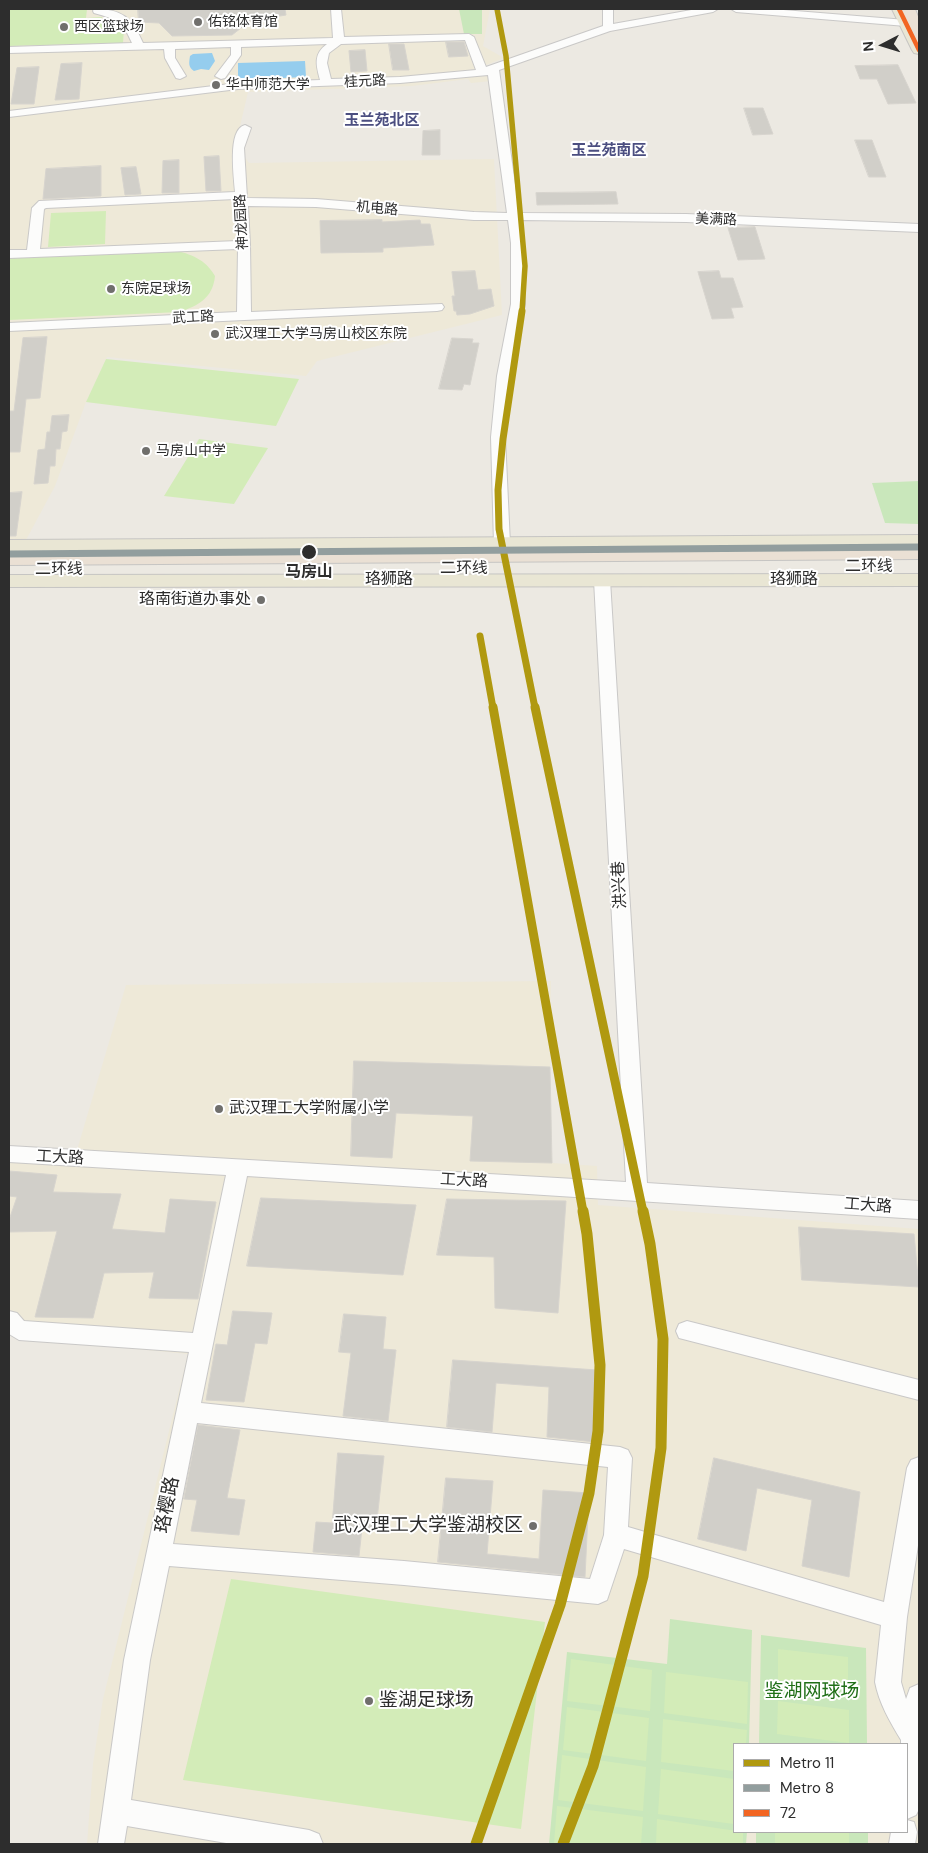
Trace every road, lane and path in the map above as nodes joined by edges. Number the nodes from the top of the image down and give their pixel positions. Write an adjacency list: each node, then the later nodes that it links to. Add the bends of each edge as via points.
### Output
1 (336, 9): 10 (street)
2 (608, 9): 8 (street)
3 (713, 9): 8 (street, 桂元路)
4 (736, 9): 7 (street)
5 (899, 9): 7 (main road)
6 (98, 11): 13 (street, via 124,18)
7 (907, 16): 9 (highway); 15 (main road)
8 (608, 28): 16 (street, 桂元路)
9 (919, 35)
10 (338, 42): 11 (street); 16 (street, via 469,37); 19 (street, via 324,52 322,58)
11 (236, 44): 12 (street); 18 (street, via 236,55)
12 (169, 46): 13 (street); 17 (street, via 170,58)
13 (139, 47): 14 (street)
14 (9, 50)
15 (919, 50)
16 (488, 71): 19 (street, 桂元路); 23 (street)
17 (180, 76)
18 (221, 76)
19 (327, 84): 20 (street, 桂元路, via 238,86)
20 (9, 114)
21 (244, 128): 22 (street, 神龙园路, via 238,148)
22 (241, 198): 23 (street, 机电路, via 474,216); 25 (street, 神龙园路); 26 (street, 机电路, via 43,204 38,208)
23 (513, 215): 24 (street, 美满路, via 686,218); 32 (street, via 518,304 504,376 498,437)
24 (919, 228)
25 (244, 245): 26 (street); 29 (street, 神龙园路)
26 (33, 253): 27 (street)
27 (9, 254)
28 (437, 307): 29 (street, 武工路)
29 (244, 316): 30 (street, 武工路)
30 (9, 327)
31 (919, 541): 32 (main road)
32 (502, 544): 33 (main road)
33 (9, 546)
34 (919, 552): 36 (highway)
35 (9, 558): 36 (highway, 二环线)
36 (839, 560): 37 (highway, 二环线); 38 (highway, 二环线)
37 (919, 567)
38 (9, 570)
39 (602, 580): 40 (main road, 珞狮路); 41 (main road, 珞狮路); 44 (street, 洪兴巷)
40 (919, 580)
41 (9, 581)
42 (9, 1154): 43 (street, 工大路)
43 (238, 1168): 44 (street, 工大路); 48 (street, 珞樱路)
44 (637, 1191): 45 (street, 工大路)
45 (919, 1210)
46 (9, 1320): 48 (street, via 19,1330)
47 (687, 1331): 49 (street)
48 (202, 1343): 50 (street, 珞樱路)
49 (919, 1390)
50 (188, 1412): 52 (street, via 620,1458); 53 (street, 珞樱路)
51 (919, 1468): 54 (street)
52 (616, 1535): 53 (street, via 598,1592); 54 (street)
53 (158, 1554): 58 (street, 珞樱路, via 137,1660)
54 (894, 1617): 56 (street, via 890,1692)
55 (919, 1697): 56 (street)
56 (914, 1737): 57 (street)
57 (908, 1796)
58 (116, 1811): 59 (street, 珞樱路); 60 (street)
59 (111, 1844)
60 (309, 1844)

